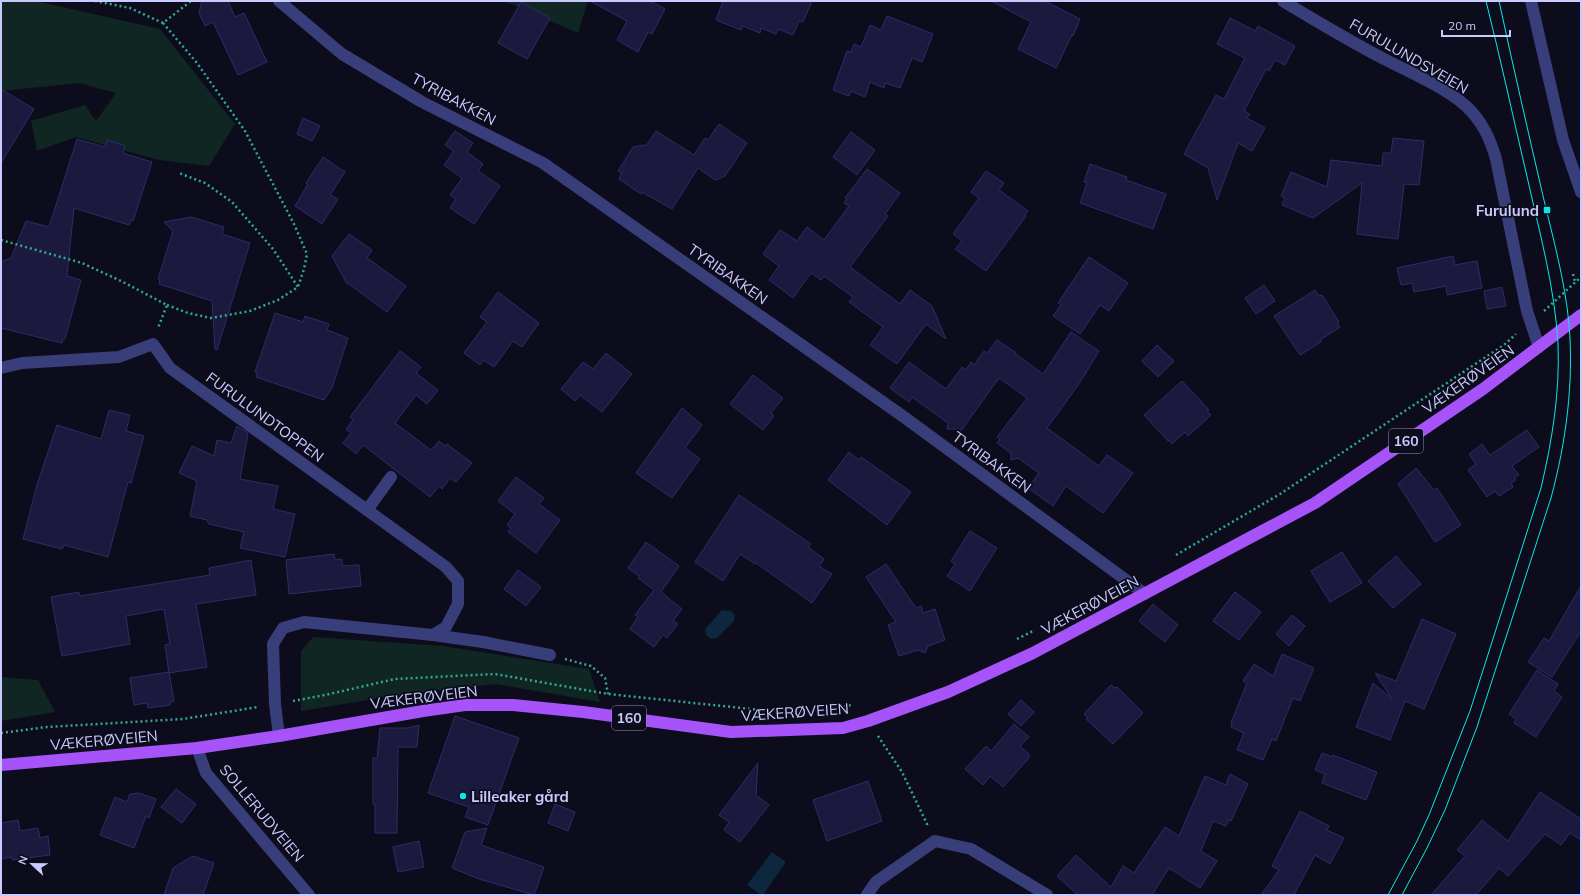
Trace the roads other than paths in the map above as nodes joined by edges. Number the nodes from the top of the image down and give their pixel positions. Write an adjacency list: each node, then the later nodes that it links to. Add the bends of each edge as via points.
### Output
1 (279, 1): 10 (street, TYRIBAKKEN, via 342,54 422,102 543,163 904,417)
2 (1283, 1): 6 (street, FURULUNDSVEIEN, via 1447,93 1466,106 1479,122 1490,141 1496,159 1530,322)
3 (1531, 1): 4 (street, via 1563,140)
4 (1581, 192)
5 (1581, 315): 6 (main road, VÆKERØVEIEN / 160)
6 (1539, 348): 10 (main road, VÆKERØVEIEN / 160, via 1483,389 1315,502)
7 (1, 368): 9 (street, FURULUNDTOPPEN, via 22,363 117,358 153,344 170,368)
8 (391, 477): 9 (street)
9 (366, 510): 11 (street, FURULUNDTOPPEN, via 446,567 458,581 458,604 452,618 446,627)
10 (1145, 594): 13 (main road, VÆKERØVEIEN / 160, via 1033,653 948,692 843,728 731,732 583,712 513,705 465,705)
11 (433, 635): 12 (street); 13 (street, via 304,622 283,628 273,644)
12 (550, 655)
13 (279, 736): 14 (main road, VÆKERØVEIEN / 160)
14 (197, 748): 15 (main road, VÆKERØVEIEN / 160); 16 (street, SOLLERUDVEIEN, via 206,773)
15 (1, 765)
16 (309, 895)
17 (867, 895): 18 (street, via 876,882 935,841 971,849)
18 (1047, 895)

